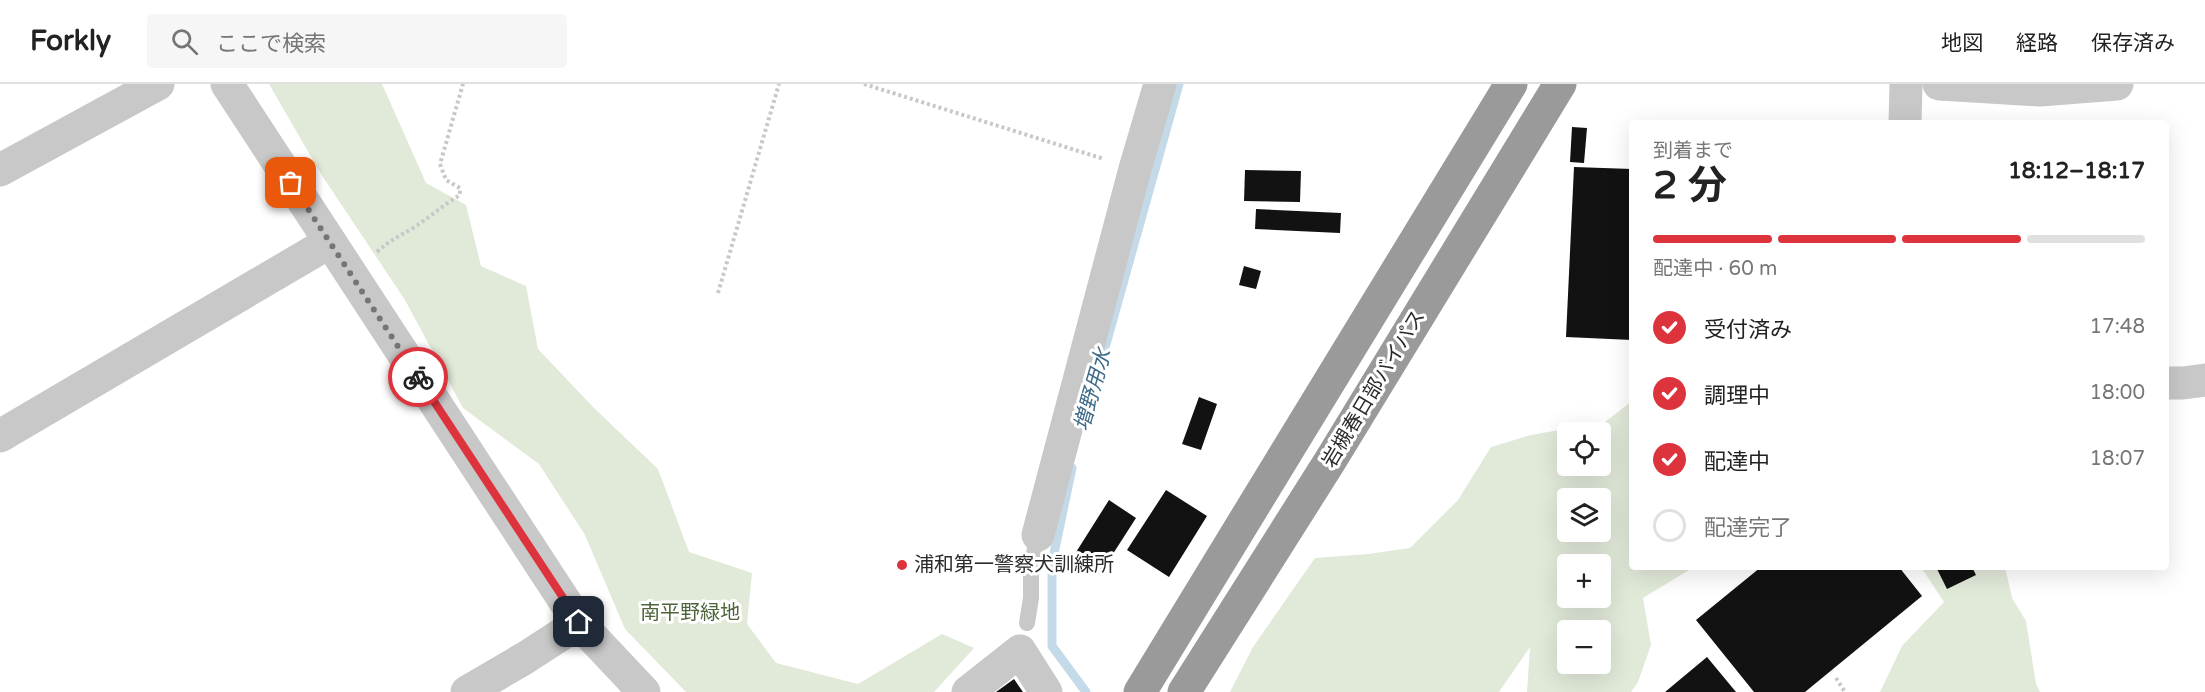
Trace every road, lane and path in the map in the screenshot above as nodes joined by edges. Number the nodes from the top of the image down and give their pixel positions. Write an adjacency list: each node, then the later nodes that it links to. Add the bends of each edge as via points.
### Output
1 (158, 84): 14 (street)
2 (227, 84): 15 (street)
3 (462, 84): 16 (path, via 440,164 446,180 460,188 460,195)
4 (779, 84): 17 (path)
5 (864, 84): 13 (path)
6 (1160, 84): 13 (street)
7 (1511, 84): 29 (highway, 岩槻春日部バイパス)
8 (1560, 84): 30 (highway, 岩槻春日部バイパス)
9 (1906, 84): 12 (street)
10 (1939, 84): 11 (street, via 2040,90)
11 (2117, 84)
12 (1905, 120)
13 (1136, 169): 21 (street)
14 (0, 170)
15 (330, 242): 16 (street); 20 (street)
16 (348, 270): 22 (street)
17 (718, 293)
18 (2205, 380): 19 (street)
19 (2169, 383)
20 (0, 436)
21 (1038, 535): 23 (lane)
22 (579, 622): 25 (street); 26 (street)
23 (1023, 637): 27 (street); 28 (street)
24 (1836, 678): 31 (path)
25 (467, 692)
26 (644, 692)
27 (968, 692)
28 (1046, 692)
29 (1140, 692)
30 (1184, 692)
31 (1845, 692)

